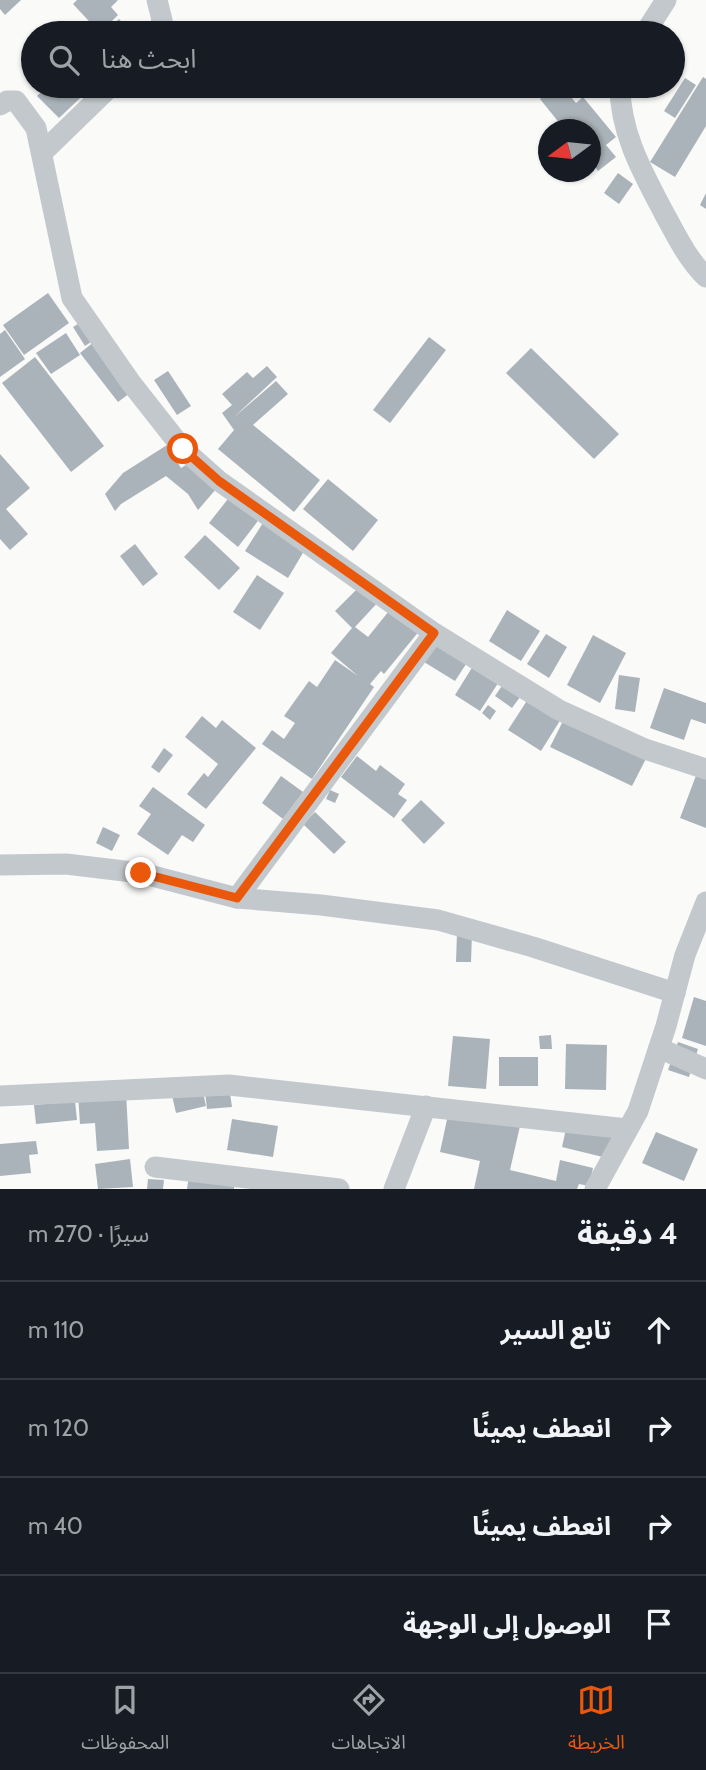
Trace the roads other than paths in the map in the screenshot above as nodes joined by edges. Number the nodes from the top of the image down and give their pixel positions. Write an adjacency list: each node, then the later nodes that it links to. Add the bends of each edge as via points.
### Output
1 (157, 0): 3 (street)
2 (666, 0): 4 (street)
3 (162, 21)
4 (653, 21)
5 (99, 98): 8 (street)
6 (621, 98): 9 (street, via 624,125 637,162 678,240)
7 (0, 105): 8 (street, via 16,101 36,128)
8 (43, 152): 10 (street, via 72,298 183,449 219,481)
9 (706, 277)
10 (434, 633): 11 (street, via 559,710 645,749); 13 (street)
11 (706, 769)
12 (0, 864): 13 (street, via 66,863 141,873)
13 (237, 898): 15 (street, via 438,920)
14 (706, 902): 15 (street)
15 (675, 993): 16 (street)
16 (659, 1048): 17 (street); 20 (street, via 638,1111)
17 (706, 1069)
18 (0, 1096): 19 (street, via 229,1085)
19 (426, 1106): 20 (street); 23 (street)
20 (627, 1129): 24 (street)
21 (155, 1167): 22 (street)
22 (339, 1189)
23 (394, 1189)
24 (595, 1189)

